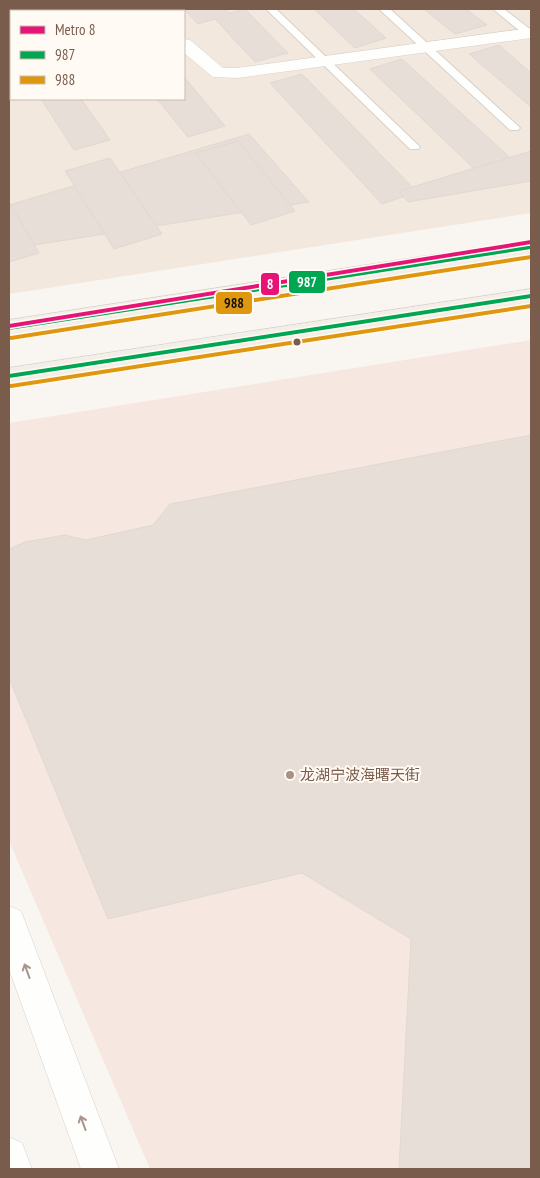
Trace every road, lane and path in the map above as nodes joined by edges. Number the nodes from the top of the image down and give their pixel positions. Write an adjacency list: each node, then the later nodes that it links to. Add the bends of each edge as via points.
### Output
1 (271, 9): 7 (lane)
2 (384, 9): 6 (lane)
3 (498, 9): 4 (lane)
4 (531, 34): 6 (street)
5 (185, 45): 7 (street, via 219,73)
6 (426, 47): 7 (street); 8 (lane)
7 (327, 61): 9 (lane)
8 (514, 128)
9 (414, 147)
10 (531, 247): 12 (main road)
11 (531, 296): 13 (main road)
12 (9, 328)
13 (9, 376)
14 (9, 924): 17 (street, one-way to 14)
15 (9, 1156): 16 (street)
16 (13, 1169)
17 (100, 1169)

